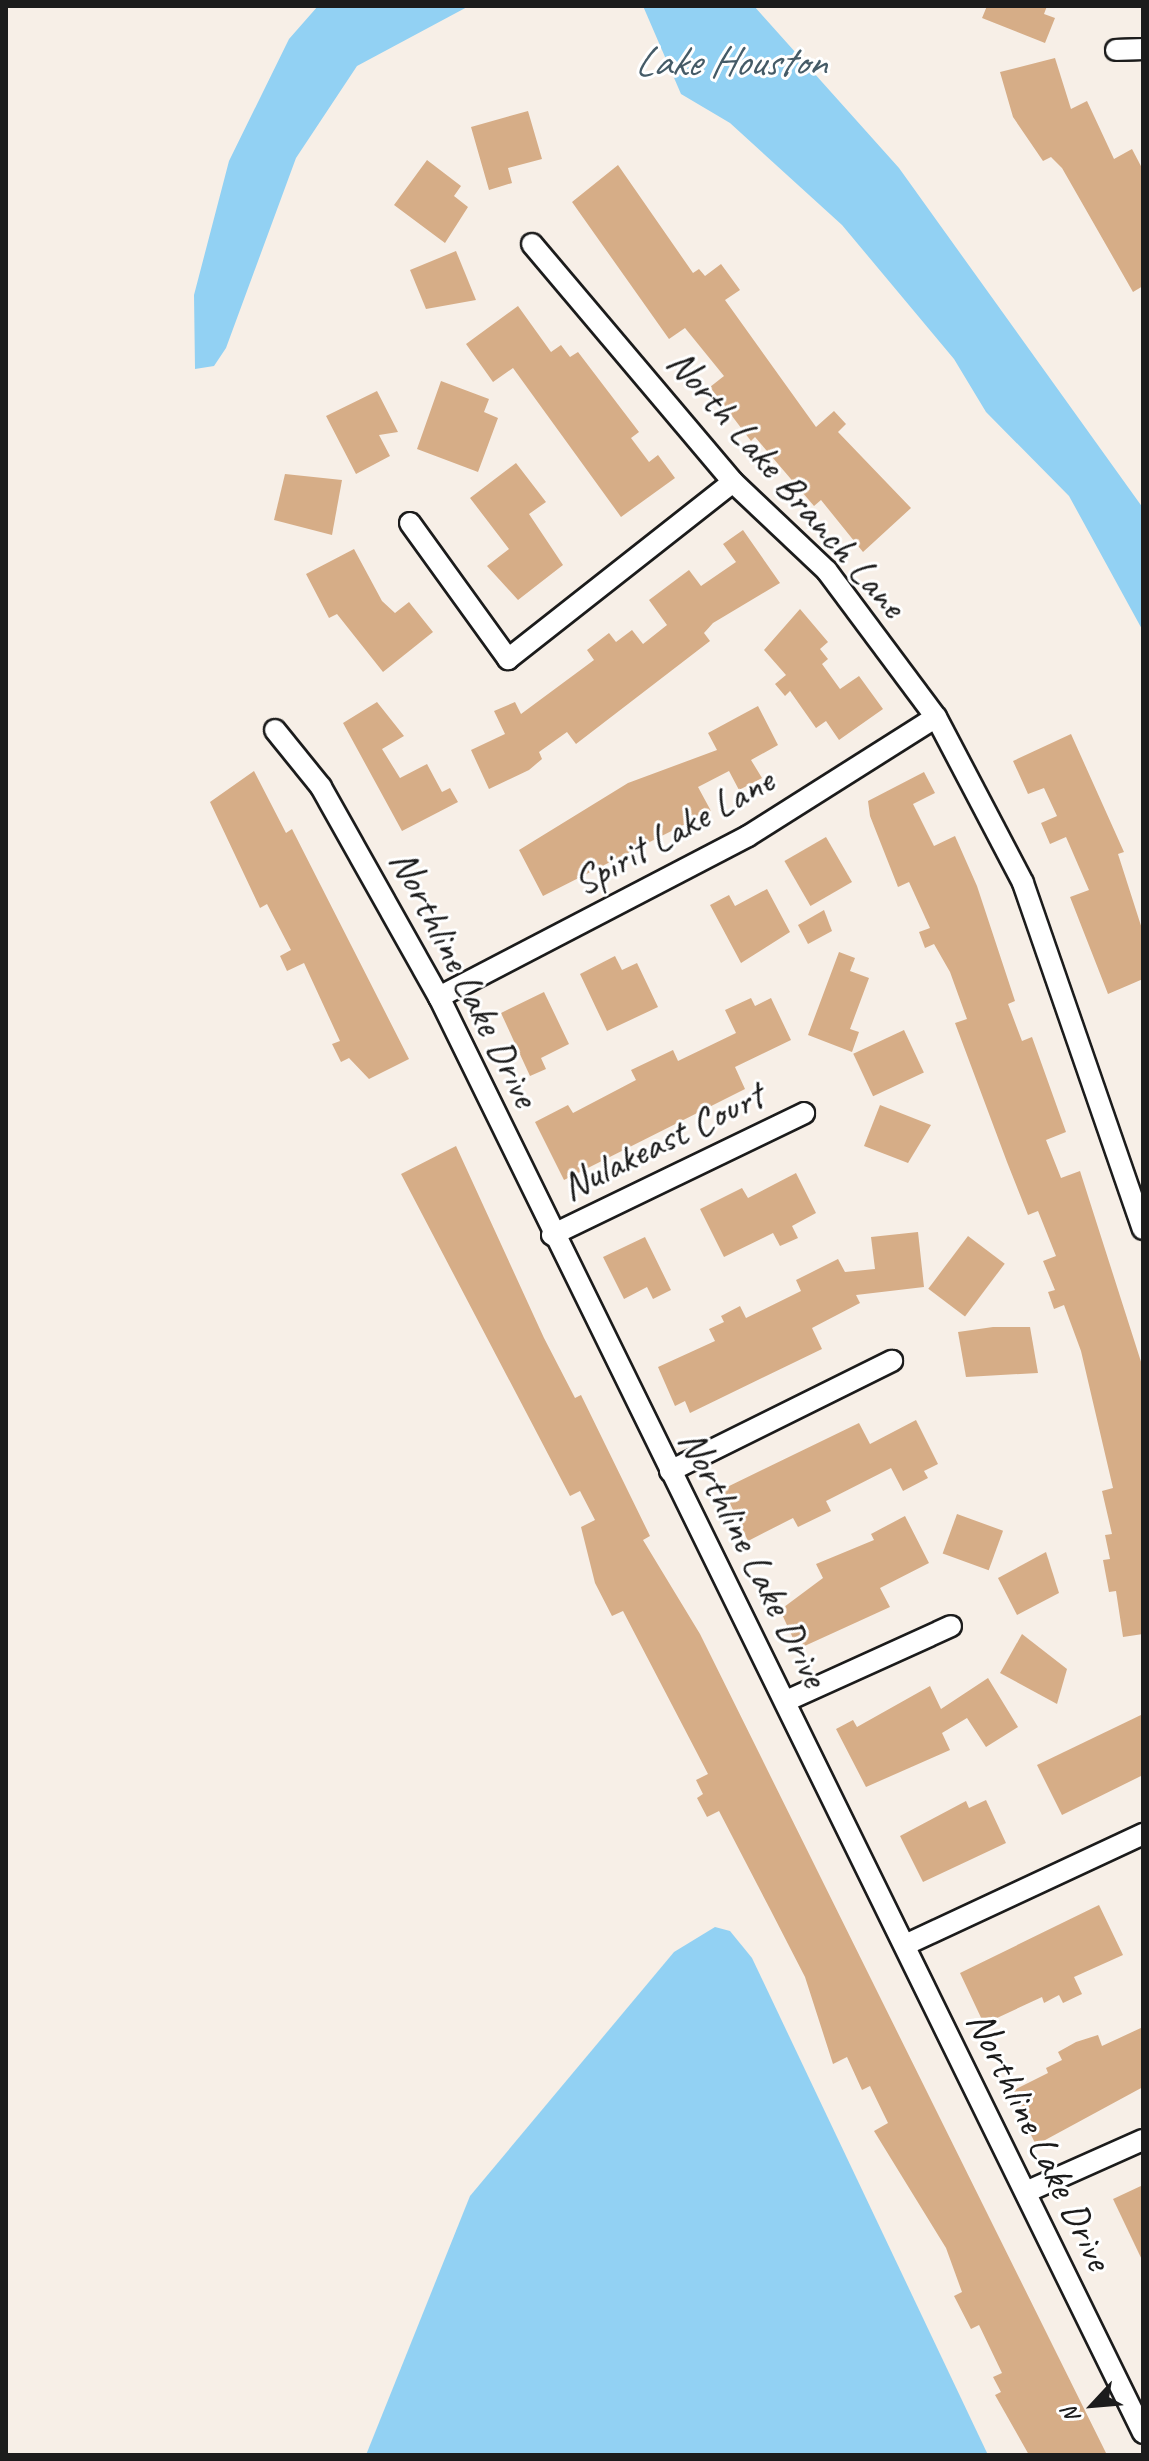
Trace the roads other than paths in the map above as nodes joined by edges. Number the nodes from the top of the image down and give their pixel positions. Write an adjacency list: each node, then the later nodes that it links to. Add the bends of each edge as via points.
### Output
1 (1143, 49): 2 (street)
2 (1116, 50)
3 (532, 244): 4 (street, North Lake Branch Lane)
4 (733, 482): 5 (street, via 508,659); 6 (street, North Lake Branch Lane, via 827,571)
5 (410, 523)
6 (936, 717): 8 (street, Spirit Lake Lane, via 748,836); 10 (street, North Lake Branch Lane, via 1023,883)
7 (275, 730): 8 (street, Northline Lake Drive, via 321,787)
8 (439, 997): 11 (street, Northline Lake Drive)
9 (804, 1113): 11 (street, Nulakeast Court)
10 (1143, 1229)
11 (552, 1235): 13 (street, Northline Lake Drive)
12 (892, 1361): 13 (street)
13 (670, 1471): 15 (street, Northline Lake Drive)
14 (951, 1626): 15 (street)
15 (786, 1701): 17 (street, Northline Lake Drive)
16 (1143, 1834): 17 (street)
17 (905, 1945): 19 (street, Northline Lake Drive)
18 (1143, 2140): 19 (street)
19 (1026, 2192): 20 (street, Northline Lake Drive)
20 (1143, 2433)

